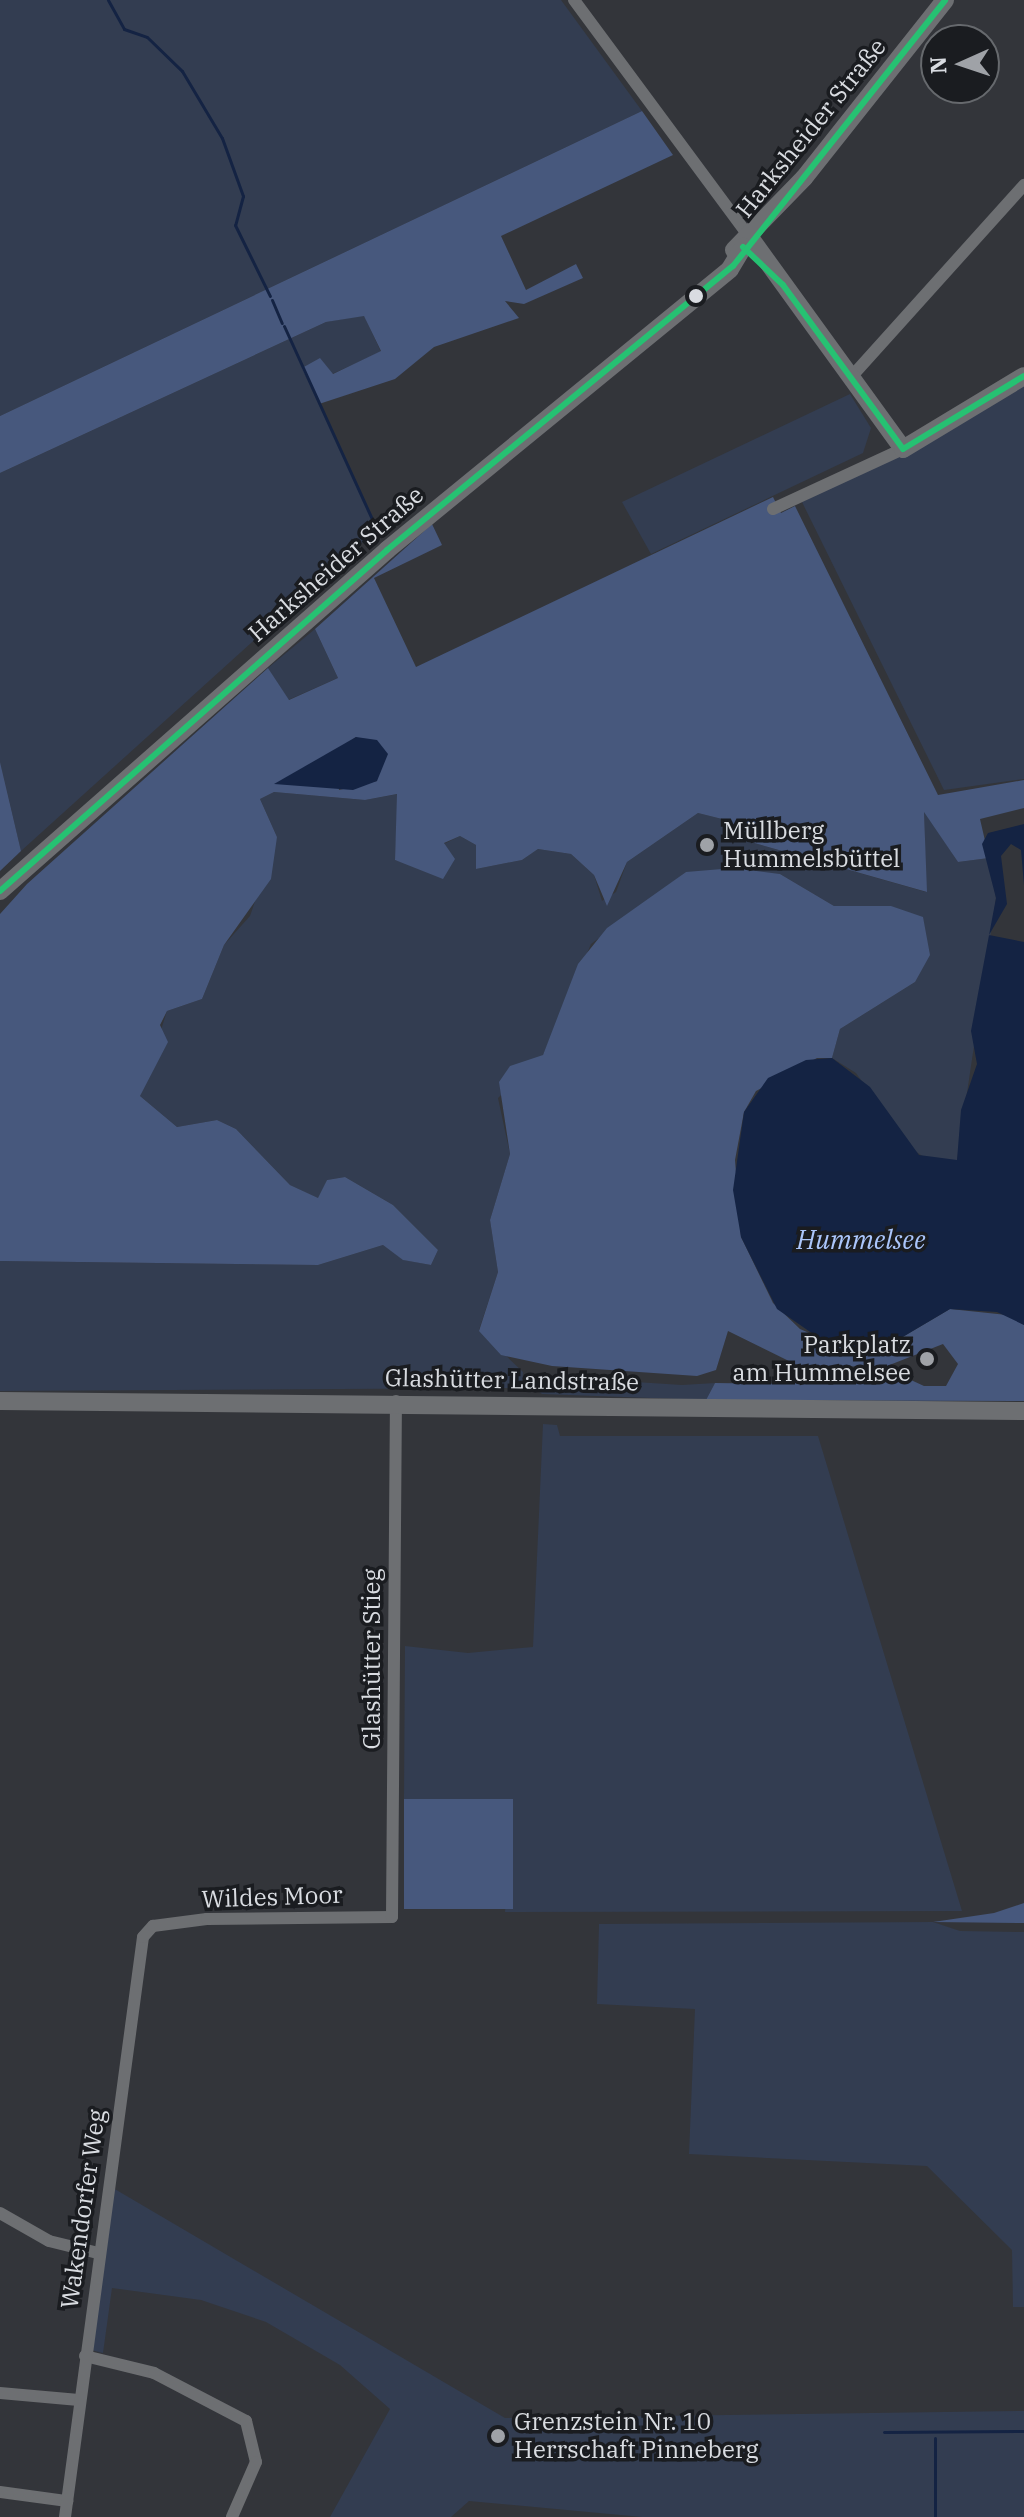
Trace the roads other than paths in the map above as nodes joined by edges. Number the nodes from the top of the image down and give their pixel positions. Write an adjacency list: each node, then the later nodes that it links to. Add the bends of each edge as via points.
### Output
1 (574, 0): 4 (street)
2 (944, 1): 4 (street, Harksheider Straße)
3 (1024, 185): 5 (street)
4 (747, 243): 5 (street); 9 (street, Harksheider Straße, via 683,305 375,560)
5 (853, 375): 7 (street)
6 (1024, 376): 7 (street)
7 (903, 449): 8 (street)
8 (773, 509)
9 (0, 891)
10 (0, 1401): 11 (street, Glashütter Landstraße)
11 (396, 1401): 12 (street, Glashütter Landstraße); 13 (street, Glashütter Stieg)
12 (1024, 1411)
13 (392, 1917): 14 (street, Wildes Moor, via 207,1919)
14 (153, 1926): 16 (street, Wakendorfer Weg, via 138,1956)
15 (0, 2213): 16 (street, via 49,2241)
16 (98, 2253): 17 (street, Wakendorfer Weg)
17 (85, 2356): 19 (street, Wakendorfer Weg); 23 (street, via 154,2373 246,2421 256,2462)
18 (0, 2393): 19 (street)
19 (79, 2400): 21 (street, Wakendorfer Weg)
20 (0, 2492): 21 (street)
21 (67, 2501): 22 (street, Wakendorfer Weg)
22 (65, 2517)
23 (232, 2517)

